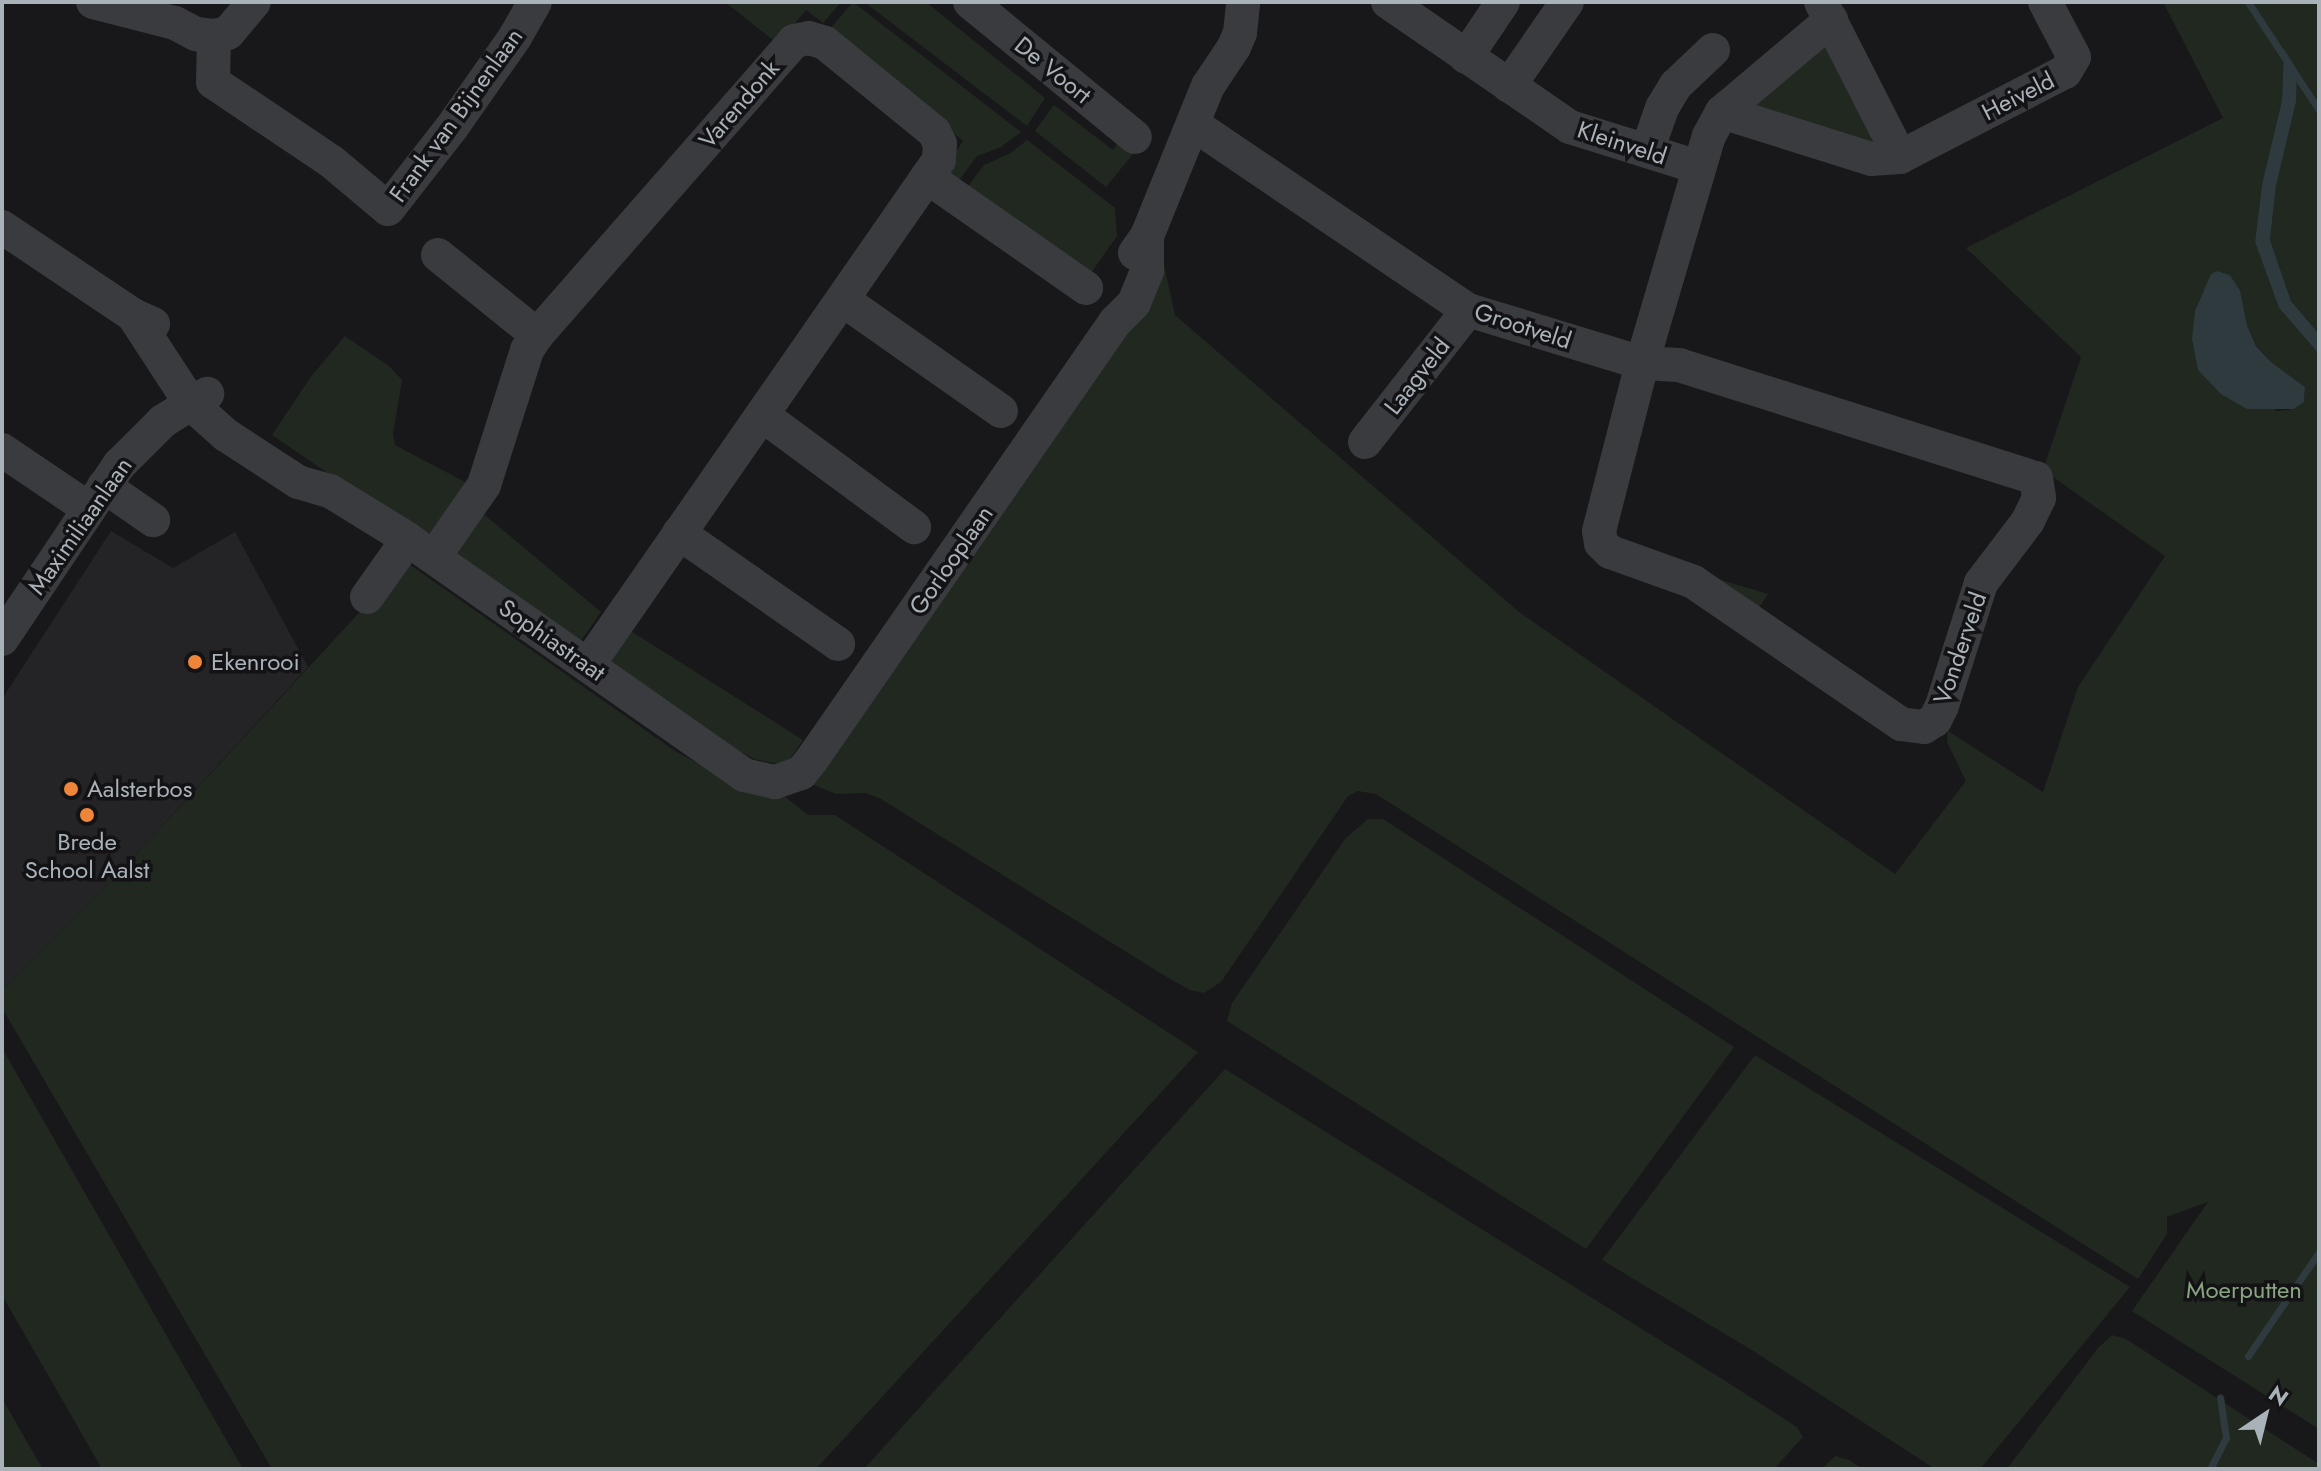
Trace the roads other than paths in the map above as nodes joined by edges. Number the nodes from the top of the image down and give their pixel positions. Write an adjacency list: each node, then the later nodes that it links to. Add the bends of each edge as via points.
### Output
1 (93, 2): 11 (street)
2 (254, 2): 11 (street, via 228,33)
3 (535, 2): 11 (street, Frank van Bijnenlaan, via 452,127 388,209 332,162 213,82)
4 (970, 2): 17 (street, De Voort)
5 (1242, 2): 16 (street, Gorlooplaan, via 1211,51 1208,86)
6 (1388, 2): 13 (street, Kleinveld)
7 (1503, 2): 13 (street)
8 (1567, 2): 14 (street)
9 (2045, 2): 19 (street, Heiveld, via 2074,57 2065,72)
10 (1826, 11): 15 (street); 19 (street)
11 (214, 36)
12 (1713, 50): 18 (street, via 1676,85)
13 (1466, 57): 14 (street, Kleinveld)
14 (1509, 86): 18 (street, Kleinveld, via 1570,127)
15 (1722, 112): 19 (street, via 1871,159); 20 (street)
16 (1193, 124): 26 (street, Grootveld); 43 (street, Gorlooplaan, via 1147,236 1124,276 1115,322 813,758 801,773)
17 (1135, 137)
18 (1647, 151): 20 (street, Kleinveld)
19 (1900, 157)
20 (1698, 167): 28 (street)
21 (927, 177): 24 (street); 25 (street, Varendonk); 27 (street, Varendonk, via 939,160 934,132 825,43 794,41)
22 (2, 227): 29 (street, Sophiastraat, via 133,315)
23 (438, 255): 27 (street)
24 (1086, 288)
25 (843, 300): 30 (street); 31 (street, Varendonk)
26 (1468, 310): 28 (street, Grootveld); 32 (street, Laagveld)
27 (537, 335): 38 (street, Varendonk, via 527,350 484,485)
28 (1642, 363): 28 (street, Vonderveld, via 1679,365 2036,478 2039,498 1981,583 1935,720 1924,727 1901,724 1694,582 1610,552 1601,543 1599,531)
29 (199, 399): 34 (street, Maximiliaanlaan, via 163,421 119,465); 38 (street, Sophiastraat, via 226,435 298,482 330,491)
30 (1001, 411)
31 (762, 415): 36 (street); 37 (street, Varendonk)
32 (1365, 442)
33 (2, 450): 34 (street)
34 (96, 498): 35 (street); 40 (street, Maximiliaanlaan)
35 (153, 520)
36 (914, 527)
37 (679, 533): 41 (street); 42 (street, Varendonk)
38 (421, 548): 39 (street, Varendonk); 42 (street, Sophiastraat)
39 (367, 597)
40 (2, 639)
41 (838, 644)
42 (588, 665): 43 (street, Sophiastraat, via 744,775)
43 (775, 782)

